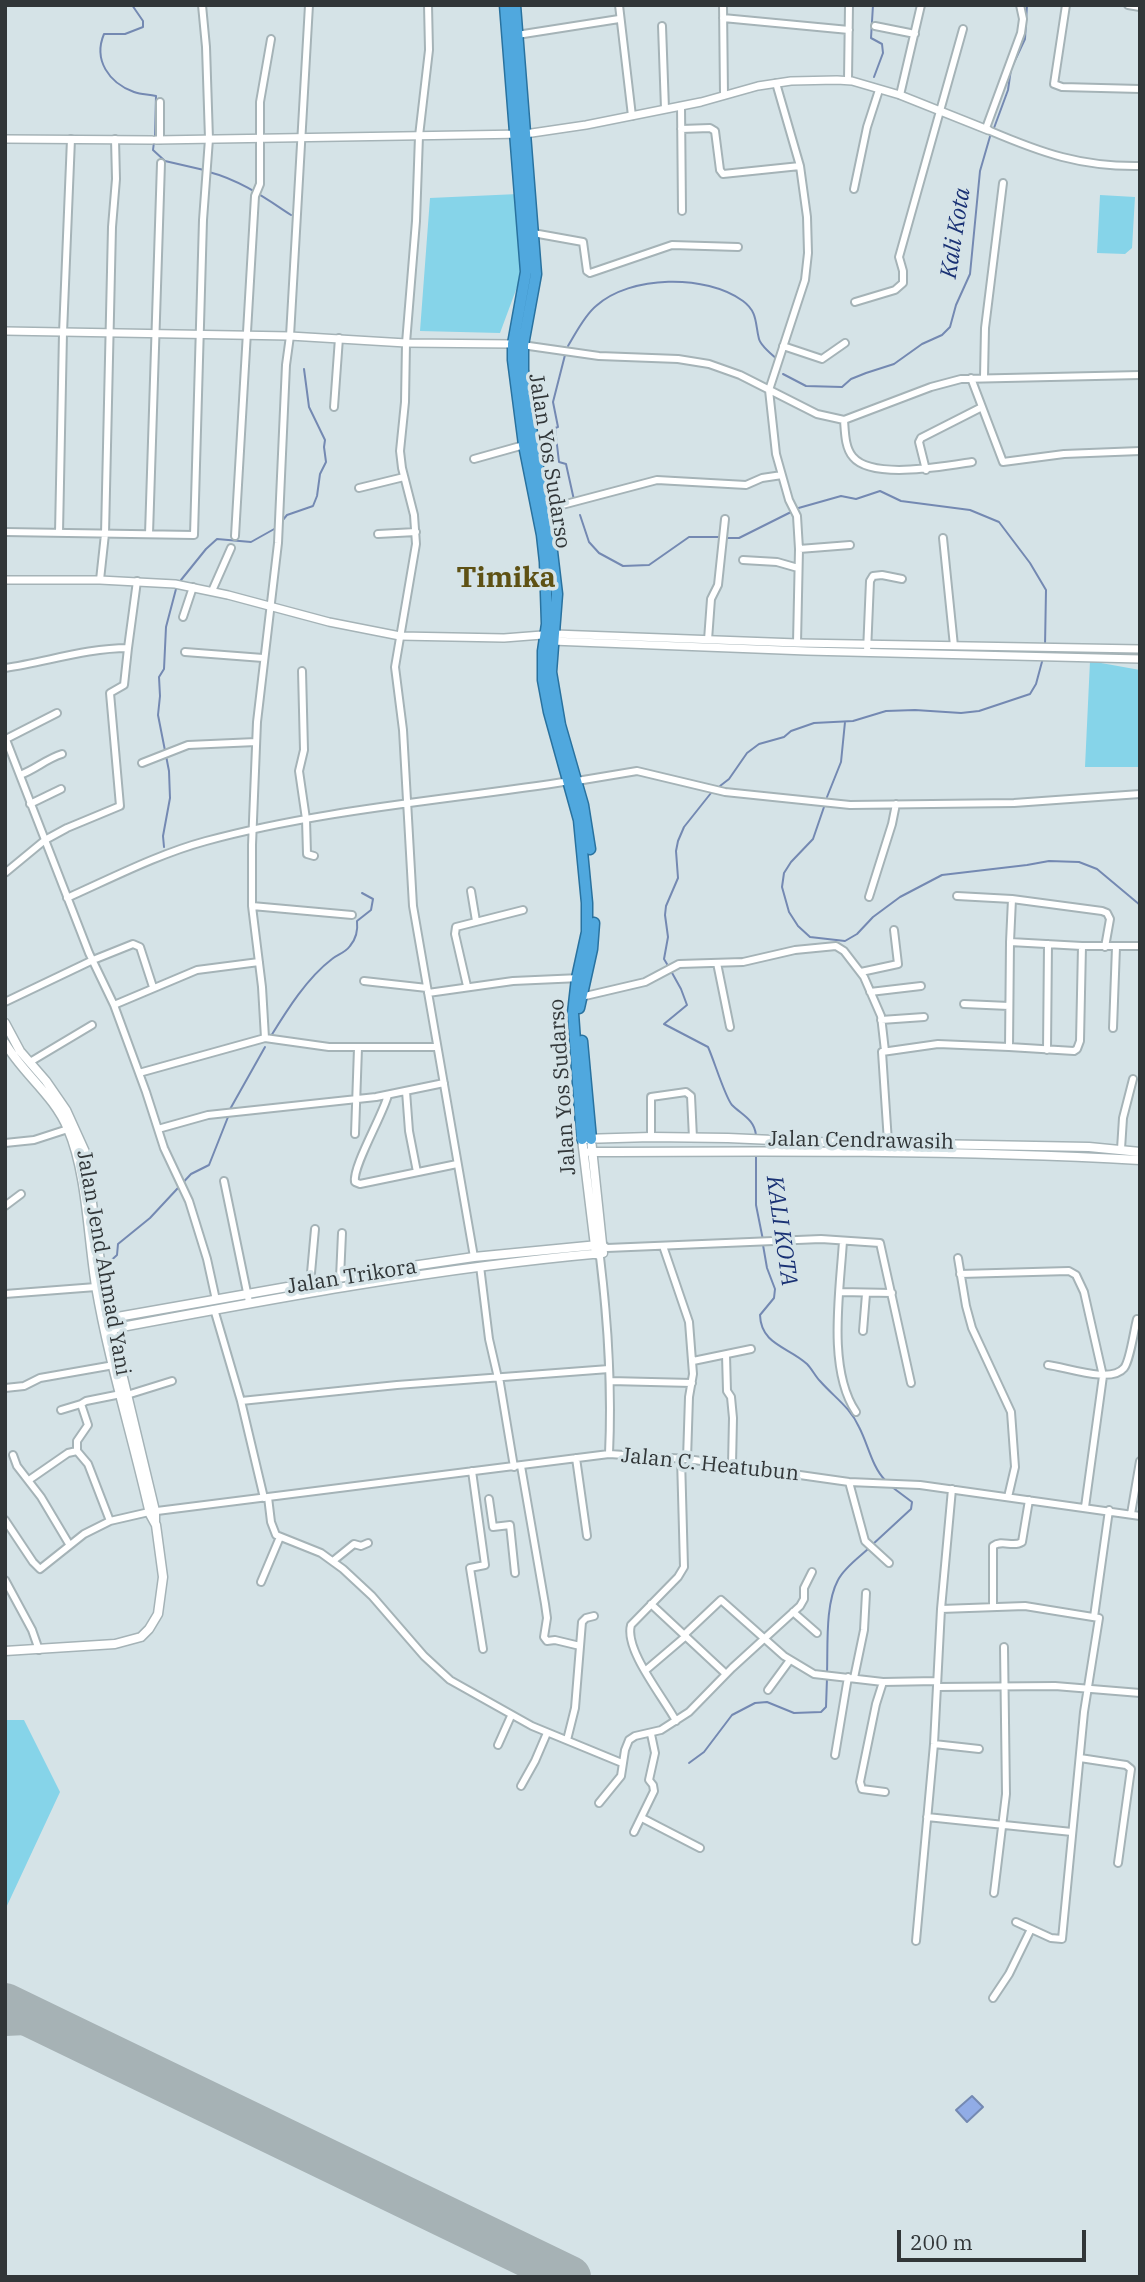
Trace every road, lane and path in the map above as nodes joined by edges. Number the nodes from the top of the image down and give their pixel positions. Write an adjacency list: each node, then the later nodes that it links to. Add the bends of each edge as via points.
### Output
1 (202, 5): 43 (street)
2 (309, 5): 38 (street)
3 (428, 5): 37 (street, via 429,50)
4 (505, 5): 36 (highway, Jalan Yos Sudarso)
5 (515, 5): 21 (highway, Jalan Yos Sudarso)
6 (619, 5): 15 (street)
7 (723, 5): 14 (street)
8 (849, 5): 19 (street)
9 (921, 5): 20 (street)
10 (1020, 5): 35 (street, via 1021,33)
11 (1066, 5): 25 (street, via 1054,84)
12 (1128, 5): 13 (street)
13 (1140, 7)
14 (723, 18): 19 (street); 28 (street)
15 (619, 19): 21 (street); 33 (street)
16 (662, 26): 31 (street)
17 (875, 26): 20 (street)
18 (962, 29): 32 (street)
19 (849, 30): 23 (street)
20 (915, 34): 27 (street)
21 (517, 35): 36 (highway, Jalan Yos Sudarso)
22 (271, 39): 39 (street, via 260,102)
23 (848, 80): 24 (street); 26 (street)
24 (776, 83): 28 (street); 46 (street)
25 (1140, 89)
26 (878, 90): 27 (street); 49 (street)
27 (900, 95): 32 (street)
28 (724, 96): 30 (street)
29 (160, 102): 44 (street)
30 (681, 106): 31 (street); 34 (street)
31 (665, 109): 33 (street)
32 (940, 111): 35 (street); 53 (street, via 899,257 903,283 895,290)
33 (632, 116): 36 (street)
34 (681, 129): 46 (street, via 715,131 723,174); 50 (street)
35 (987, 129): 47 (street, via 1056,157 1097,165)
36 (519, 134): 37 (street); 51 (highway, Jalan Yos Sudarso); 64 (highway, Jalan Yos Sudarso, via 526,272)
37 (418, 135): 38 (street); 62 (street)
38 (302, 136): 39 (street); 60 (street)
39 (261, 138): 43 (street); 59 (street)
40 (5, 139): 41 (street)
41 (71, 139): 42 (street); 55 (street)
42 (115, 139): 44 (street); 56 (street)
43 (209, 139): 44 (street); 58 (street)
44 (156, 140)
45 (161, 163): 57 (street)
46 (800, 166): 65 (street, via 808,253 805,280)
47 (1140, 166)
48 (1003, 183): 68 (street, via 985,328)
49 (854, 189)
50 (682, 211)
51 (533, 233): 52 (street, via 583,242 590,273 672,245); 64 (highway, Jalan Yos Sudarso, via 536,284)
52 (738, 247)
53 (855, 302)
54 (5, 331): 55 (street)
55 (63, 333): 56 (street); 85 (street)
56 (109, 334): 57 (street); 86 (street)
57 (156, 334): 58 (street); 87 (street)
58 (200, 335): 59 (street); 87 (street, via 194,535)
59 (247, 335): 60 (street); 89 (street)
60 (290, 336): 61 (street); 102 (street)
61 (339, 338): 62 (street); 70 (street)
62 (406, 343): 64 (street); 79 (street, via 400,451)
63 (845, 343): 65 (street, via 822,359)
64 (518, 345): 69 (street, via 599,356 692,360 724,368); 73 (highway, Jalan Yos Sudarso); 81 (highway, Jalan Yos Sudarso)
65 (783, 346): 69 (street)
66 (1140, 376): 68 (street)
67 (971, 377): 68 (street); 71 (street); 72 (street)
68 (984, 377)
69 (769, 390): 72 (street, via 817,414); 78 (street)
70 (334, 407)
71 (982, 407): 74 (street, via 1003,461); 77 (street, via 920,439)
72 (844, 420): 77 (street, via 848,447 857,461 895,470)
73 (524, 445): 75 (street); 105 (highway, Jalan Yos Sudarso, via 545,562)
74 (1140, 451)
75 (474, 459)
76 (972, 462): 77 (street)
77 (926, 470)
78 (782, 475): 81 (street, via 746,485 657,480); 93 (street, via 796,512)
79 (404, 477): 80 (street); 84 (street)
80 (359, 488)
81 (547, 509): 105 (highway, Jalan Yos Sudarso, via 556,594)
82 (725, 519): 106 (street)
83 (5, 532): 85 (street)
84 (416, 532): 88 (street); 104 (street)
85 (59, 533): 86 (street)
86 (105, 534): 87 (street); 98 (street)
87 (149, 534)
88 (378, 534)
89 (235, 536)
90 (943, 538): 108 (street)
91 (850, 545): 93 (street)
92 (231, 548): 101 (street)
93 (799, 549): 95 (street)
94 (743, 560): 95 (street)
95 (798, 568): 107 (street)
96 (902, 579): 110 (street, via 881,575 870,581)
97 (5, 580): 98 (street)
98 (100, 580): 99 (street)
99 (137, 581): 100 (street); 109 (street)
100 (193, 587): 101 (street); 103 (street)
101 (212, 591): 102 (street)
102 (272, 607): 104 (street); 113 (street)
103 (183, 617)
104 (400, 636): 105 (street); 128 (street, via 395,680)
105 (547, 637): 106 (street); 110 (street); 123 (highway, Jalan Yos Sudarso, via 556,707)
106 (708, 639): 107 (street)
107 (797, 643): 110 (street)
108 (954, 646): 110 (street); 111 (street)
109 (128, 648): 115 (street); 131 (street, via 124,685 110,693 120,806)
110 (867, 648): 114 (street)
111 (1140, 649)
112 (185, 652): 113 (street)
113 (263, 658): 119 (street)
114 (1140, 659)
115 (5, 668)
116 (302, 671): 129 (street, via 304,750 299,771)
117 (57, 713): 118 (street)
118 (6, 738): 122 (street)
119 (256, 742): 121 (street, via 188,745); 130 (street)
120 (62, 754): 122 (street)
121 (142, 763)
122 (20, 775): 126 (street)
123 (573, 781): 127 (street, via 637,771 725,792 850,805); 128 (street); 154 (highway, Jalan Yos Sudarso, via 587,823 593,891 593,940)
124 (61, 789): 126 (street)
125 (1140, 794): 127 (street, via 1014,803)
126 (30, 804): 131 (street)
127 (896, 804): 136 (street)
128 (407, 805): 129 (street); 159 (street, via 413,906)
129 (306, 819): 130 (street); 132 (street, via 307,854)
130 (253, 830): 137 (street, via 188,846); 139 (street)
131 (45, 840): 133 (street); 137 (street)
132 (314, 856)
133 (5, 873)
134 (471, 891): 142 (street)
135 (957, 896): 138 (street)
136 (869, 897)
137 (67, 898): 150 (street)
138 (1012, 899): 144 (street); 148 (street, via 1107,913)
139 (251, 906): 141 (street); 151 (street)
140 (523, 910): 142 (street)
141 (352, 915)
142 (476, 921): 156 (street, via 455,929)
143 (894, 930): 153 (street, via 898,964)
144 (1010, 942): 145 (street); 165 (street)
145 (1048, 944): 146 (street); 177 (street)
146 (1082, 946): 148 (street); 177 (street, via 1079,1046 1073,1051)
147 (1140, 946): 149 (street)
148 (1105, 947): 149 (street)
149 (1116, 947): 171 (street)
150 (93, 960): 158 (street, via 138,945); 162 (street); 164 (street)
151 (259, 962): 158 (street, via 197,970); 172 (street)
152 (717, 963): 153 (street, via 835,946); 161 (street, via 679,964 645,982); 170 (street)
153 (861, 972): 160 (street)
154 (581, 978): 156 (street); 161 (highway, Jalan Yos Sudarso); 193 (highway, Jalan Yos Sudarso, via 573,1013)
155 (364, 981): 159 (street)
156 (467, 986): 159 (street)
157 (921, 986): 160 (street)
158 (153, 987): 164 (street)
159 (427, 990): 174 (street)
160 (870, 992): 167 (street)
161 (581, 998): 193 (highway, Jalan Yos Sudarso)
162 (5, 1002)
163 (964, 1004): 165 (street)
164 (114, 1005): 181 (street)
165 (1009, 1006): 176 (street)
166 (925, 1017): 167 (street)
167 (881, 1020): 178 (street)
168 (5, 1023): 179 (main road, Jalan Jend Ahmad Yani)
169 (92, 1025): 180 (street)
170 (730, 1027)
171 (1113, 1028)
172 (265, 1038): 175 (street); 181 (street)
173 (5, 1043): 179 (main road, Jalan Jend Ahmad Yani)
174 (436, 1047): 175 (street); 183 (street)
175 (358, 1048): 186 (street)
176 (1009, 1048): 177 (street); 178 (street, via 938,1044)
177 (1047, 1050)
178 (885, 1051): 195 (street, via 881,1056)
179 (17, 1054): 180 (main road, Jalan Jend Ahmad Yani); 187 (main road, Jalan Jend Ahmad Yani)
180 (30, 1062): 227 (main road, Jalan Jend Ahmad Yani, via 66,1110 85,1152)
181 (139, 1073): 188 (street)
182 (1133, 1079): 198 (street)
183 (444, 1083): 184 (street); 204 (street)
184 (406, 1091): 185 (street); 205 (street)
185 (388, 1095): 186 (street); 205 (street, via 355,1182)
186 (358, 1099): 188 (street, via 208,1115); 189 (street)
187 (68, 1129): 196 (street); 220 (main road, Jalan Jend Ahmad Yani, via 78,1161)
188 (158, 1129): 226 (street, via 195,1219)
189 (355, 1134)
190 (651, 1137): 192 (main road, Jalan Cendrawasih); 192 (street, via 651,1097 686,1092 691,1097); 193 (main road, Jalan Cendrawasih)
191 (711, 1137): 192 (main road, Jalan Cendrawasih); 194 (main road, Jalan Cendrawasih); 199 (main road)
192 (693, 1138)
193 (587, 1139): 200 (main road, Jalan Yos Sudarso)
194 (818, 1142): 195 (main road, Jalan Cendrawasih); 202 (main road)
195 (888, 1142): 197 (main road, Jalan Cendrawasih)
196 (5, 1143)
197 (998, 1149): 198 (main road, Jalan Cendrawasih); 202 (main road, Jalan Cendrawasih); 203 (main road, Jalan Cendrawasih)
198 (1121, 1149): 201 (main road, Jalan Cendrawasih)
199 (712, 1151): 200 (main road, Jalan Cendrawasih); 202 (main road, Jalan Cendrawasih)
200 (589, 1152): 213 (main road, Jalan Yos Sudarso)
201 (1140, 1152)
202 (818, 1153)
203 (1140, 1160)
204 (457, 1164): 205 (street); 214 (street)
205 (417, 1172)
206 (224, 1181): 225 (street)
207 (21, 1195): 208 (street)
208 (5, 1206)
209 (315, 1229): 219 (street)
210 (342, 1233): 218 (street)
211 (844, 1241): 212 (street); 221 (street); 222 (street, via 880,1243)
212 (663, 1246): 213 (street); 233 (street, via 689,1322)
213 (600, 1250): 214 (main road, Jalan Trikora); 216 (main road, Jalan Trikora); 236 (street)
214 (474, 1257): 218 (main road, Jalan Trikora)
215 (958, 1258): 217 (street)
216 (480, 1266): 225 (main road, Jalan Trikora); 238 (street)
217 (960, 1274): 237 (street, via 1069,1271 1076,1275 1090,1310); 262 (street, via 972,1328 1011,1412 1015,1467)
218 (340, 1278): 219 (main road, Jalan Trikora)
219 (310, 1284): 225 (main road, Jalan Trikora)
220 (96, 1287): 223 (street); 227 (main road, Jalan Jend Ahmad Yani)
221 (840, 1292): 224 (street); 248 (street, via 838,1342 844,1388)
222 (892, 1293): 224 (street); 242 (street)
223 (8, 1294)
224 (866, 1294): 230 (street)
225 (249, 1298): 226 (main road, Jalan Trikora)
226 (215, 1304): 227 (main road, Jalan Trikora); 229 (main road, Jalan Trikora); 245 (street)
227 (107, 1319): 229 (main road, Jalan Jend Ahmad Yani)
228 (1137, 1319): 237 (street, via 1125,1368)
229 (109, 1330): 234 (main road, Jalan Jend Ahmad Yani); 244 (main road, Jalan Jend Ahmad Yani)
230 (863, 1331)
231 (751, 1349): 232 (street)
232 (726, 1355): 233 (street); 255 (street, via 733,1418)
233 (693, 1361): 241 (street)
234 (114, 1365): 243 (street); 244 (main road, Jalan Jend Ahmad Yani)
235 (1048, 1366): 237 (street)
236 (609, 1369): 238 (street); 240 (street)
237 (1103, 1376): 265 (street)
238 (499, 1377): 245 (street); 256 (street)
239 (172, 1381): 244 (street)
240 (610, 1381): 241 (street); 250 (street)
241 (692, 1383): 253 (street)
242 (911, 1383)
243 (5, 1388)
244 (124, 1394): 246 (street); 267 (main road, Jalan Jend Ahmad Yani)
245 (241, 1401): 261 (street)
246 (82, 1404): 247 (street); 249 (street, via 88,1425)
247 (61, 1410)
248 (856, 1412)
249 (77, 1451): 258 (street); 271 (street, via 88,1464)
250 (609, 1454): 252 (street, Jalan C. Heatubun); 253 (street, Jalan C. Heatubun)
251 (13, 1455): 258 (street)
252 (576, 1458): 256 (street, Jalan C. Heatubun); 272 (street)
253 (684, 1459): 255 (street, Jalan C. Heatubun); 283 (street, via 684,1567)
254 (1140, 1461): 268 (street)
255 (732, 1465): 259 (street, Jalan C. Heatubun)
256 (518, 1467): 257 (street, Jalan C. Heatubun); 292 (street, via 545,1604 544,1637)
257 (471, 1471): 261 (street, Jalan C. Heatubun); 294 (street, via 485,1565 470,1569)
258 (29, 1480): 275 (street)
259 (849, 1482): 260 (street, Jalan C. Heatubun); 277 (street, via 865,1541)
260 (952, 1489): 262 (street, Jalan C. Heatubun); 285 (street)
261 (266, 1497): 267 (street, Jalan C. Heatubun); 273 (street, via 272,1529)
262 (1008, 1497): 264 (street, Jalan C. Heatubun)
263 (489, 1499): 279 (street, via 493,1527 510,1525)
264 (1028, 1500): 265 (street, Jalan C. Heatubun); 284 (street, via 1022,1542 993,1546)
265 (1085, 1507): 266 (street, Jalan C. Heatubun)
266 (1109, 1510): 268 (street, Jalan C. Heatubun); 288 (street)
267 (152, 1512): 271 (street, Jalan C. Heatubun); 295 (main road, Jalan Jend Ahmad Yani, via 161,1552 162,1591 156,1620 149,1629 141,1637 115,1644)
268 (1131, 1514): 269 (street, Jalan C. Heatubun)
269 (1140, 1516)
270 (5, 1520): 275 (street, Jalan C. Heatubun, via 38,1569)
271 (110, 1521): 275 (street, Jalan C. Heatubun)
272 (587, 1536)
273 (280, 1537): 276 (street); 281 (street)
274 (368, 1543): 276 (street, via 354,1544)
275 (69, 1544)
276 (333, 1561): 307 (street, via 441,1673)
277 (889, 1563)
278 (812, 1572): 286 (street, via 803,1602)
279 (515, 1573)
280 (5, 1580): 295 (street)
281 (261, 1582)
282 (866, 1593): 300 (street, via 864,1630)
283 (652, 1604): 290 (street); 298 (street, via 629,1633 635,1656)
284 (993, 1606): 285 (street); 288 (street, via 1026,1606)
285 (941, 1609): 302 (street)
286 (793, 1612): 289 (street); 291 (street)
287 (594, 1616): 292 (street, via 582,1622)
288 (1094, 1617): 304 (street, via 1098,1618)
289 (817, 1633)
290 (686, 1635): 291 (street, via 721,1600); 298 (street); 299 (street)
291 (763, 1639): 297 (street); 299 (street)
292 (580, 1646): 311 (street, via 575,1708)
293 (1004, 1647): 303 (street)
294 (483, 1649)
295 (39, 1650): 296 (main road, Jalan Jend Ahmad Yani)
296 (5, 1651)
297 (790, 1660): 300 (street, via 814,1674); 305 (street)
298 (646, 1671): 308 (street)
299 (726, 1674): 308 (street)
300 (851, 1678): 301 (street); 315 (street)
301 (883, 1682): 302 (street); 319 (street, via 860,1782 862,1789)
302 (937, 1684): 303 (street); 312 (street)
303 (1004, 1686): 304 (street); 323 (street, via 1007,1776)
304 (1088, 1688): 306 (street); 316 (street)
305 (768, 1690)
306 (1140, 1693)
307 (511, 1716): 309 (street); 313 (street)
308 (676, 1721): 310 (street)
309 (547, 1733): 311 (street); 318 (street)
310 (651, 1734): 317 (street, via 629,1740); 322 (street, via 655,1753 649,1780 654,1791)
311 (567, 1740): 317 (street)
312 (934, 1744): 314 (street); 321 (street)
313 (498, 1745)
314 (979, 1749)
315 (835, 1755)
316 (1080, 1758): 325 (street); 327 (street, via 1131,1769)
317 (622, 1763): 320 (street, via 621,1776)
318 (521, 1786)
319 (885, 1792)
320 (599, 1803)
321 (927, 1817): 323 (street); 331 (street)
322 (642, 1818): 324 (street); 326 (street)
323 (1003, 1827): 325 (street); 328 (street)
324 (634, 1832)
325 (1072, 1832): 330 (street, via 1062,1939)
326 (699, 1848)
327 (1118, 1863)
328 (994, 1893)
329 (1016, 1922): 330 (street)
330 (1031, 1929): 332 (street)
331 (916, 1941)
332 (993, 1997)

